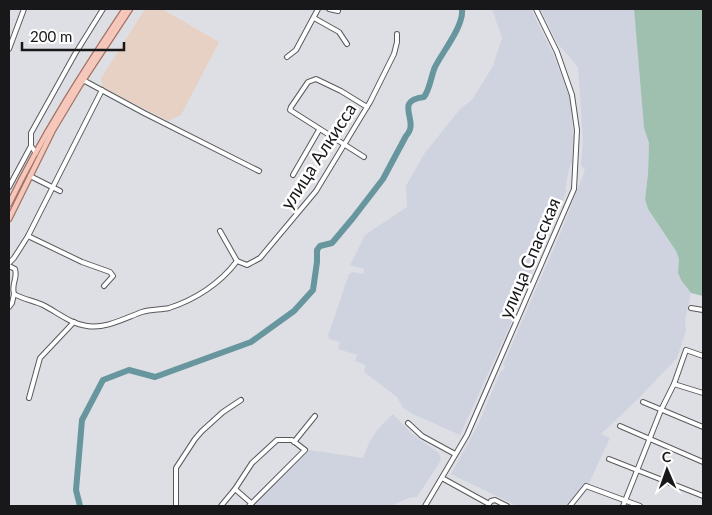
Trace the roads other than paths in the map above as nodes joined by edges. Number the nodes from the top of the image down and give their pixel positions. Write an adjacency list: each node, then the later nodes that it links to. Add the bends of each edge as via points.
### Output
1 (24, 9): 12 (street)
2 (102, 9): 19 (street, via 39,117 31,133)
3 (125, 9): 18 (main road, via 79,78)
4 (130, 9): 14 (main road)
5 (318, 9): 9 (street)
6 (329, 9): 8 (street)
7 (536, 9): 55 (street, улица Спасская, via 557,52 572,95 578,130 574,189 482,402)
8 (338, 12)
9 (314, 18): 11 (street, via 339,32); 13 (street, via 296,50)
10 (397, 34): 16 (street, улица Алкисса, via 394,54)
11 (348, 44)
12 (9, 49)
13 (287, 56)
14 (83, 80): 15 (street); 18 (main road)
15 (102, 90): 23 (street); 27 (street)
16 (367, 107): 17 (street, via 316,78 308,82 290,110); 20 (street, улица Алкисса)
17 (319, 130): 20 (street); 24 (street)
18 (48, 136): 21 (main road); 25 (main road)
19 (31, 146): 21 (street); 26 (street)
20 (343, 146): 22 (street); 34 (street, улица Алкисса, via 316,191 260,258 247,265)
21 (36, 152): 29 (main road)
22 (364, 158)
23 (259, 171)
24 (293, 175)
25 (30, 176): 27 (street); 31 (main road)
26 (9, 187)
27 (52, 187): 28 (street); 33 (street)
28 (60, 191)
29 (10, 197): 30 (main road)
30 (9, 204)
31 (9, 219)
32 (220, 231): 34 (street)
33 (28, 236): 35 (street); 36 (street, via 110,272 113,276)
34 (237, 261): 41 (street, via 207,290 188,302 95,326)
35 (9, 264): 37 (street, via 16,272 12,285)
36 (104, 286)
37 (14, 294): 38 (street); 41 (street)
38 (9, 307)
39 (691, 308): 40 (street)
40 (703, 310)
41 (74, 322): 45 (street, via 40,358)
42 (703, 356): 43 (street, via 686,350)
43 (674, 384): 44 (street); 48 (street)
44 (703, 393)
45 (29, 398)
46 (241, 400): 64 (street, via 202,431 176,468)
47 (643, 402): 48 (street)
48 (661, 410): 52 (street); 53 (street)
49 (315, 416): 54 (street)
50 (408, 423): 55 (street, via 422,436)
51 (620, 426): 53 (street)
52 (703, 427)
53 (650, 439): 57 (street); 58 (street)
54 (294, 442): 60 (street, via 277,440 252,463); 63 (street, via 304,450)
55 (455, 454): 59 (street, улица Спасская)
56 (609, 459): 58 (street)
57 (703, 462)
58 (638, 470): 61 (street); 62 (street)
59 (442, 478): 66 (street, улица Спасская); 67 (street, via 489,504 494,500)
60 (235, 489): 63 (street); 65 (street)
61 (703, 496)
62 (625, 501): 68 (street, via 587,486); 69 (street); 70 (street)
63 (250, 505)
64 (176, 506)
65 (221, 506)
66 (425, 506)
67 (507, 506)
68 (570, 506)
69 (623, 506)
70 (640, 506)

